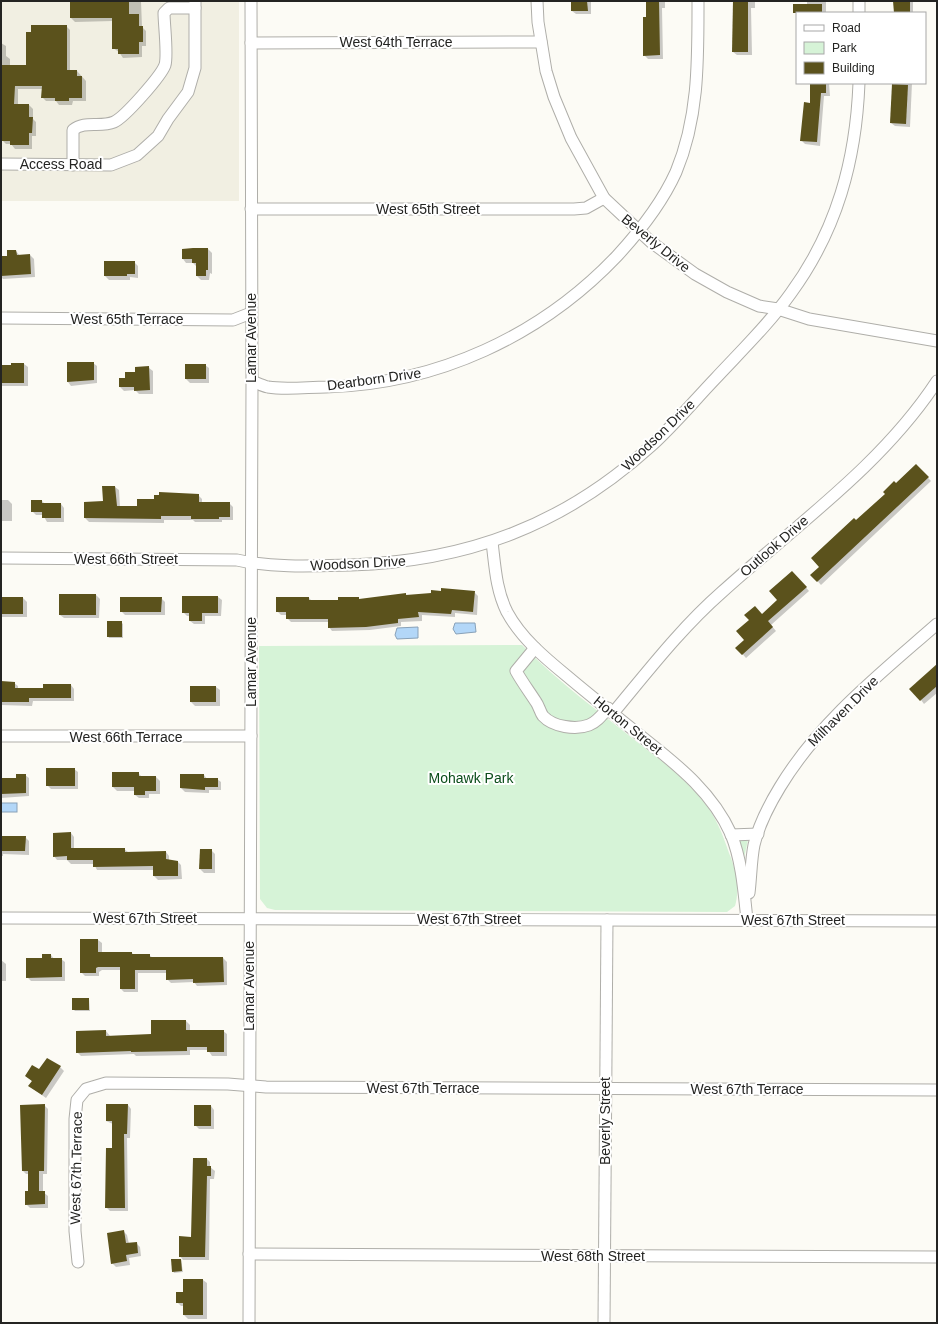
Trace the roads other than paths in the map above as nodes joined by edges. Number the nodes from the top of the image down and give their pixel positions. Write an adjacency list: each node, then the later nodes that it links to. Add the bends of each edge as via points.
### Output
1 (251, 1): 8 (street, Lamar Avenue)
2 (537, 1): 7 (street, Beverly Drive)
3 (698, 1): 14 (street, Dearborn Drive, via 696,101 689,135 667,190)
4 (859, 1): 6 (street)
5 (195, 4): 11 (street, Access Road, via 195,68 188,92 158,136 137,154 111,165); 11 (street, via 169,8 164,12 165,64 161,73 128,111 114,122 79,125 73,130)
6 (859, 12)
7 (541, 42): 8 (street, West 64th Terrace); 12 (street, Beverly Drive, via 554,97 571,138)
8 (251, 43): 13 (street, Lamar Avenue)
9 (859, 84): 15 (street, Woodson Drive, via 858,121 850,166 835,215 817,253 790,296)
10 (1, 164): 11 (street, Access Road)
11 (73, 164)
12 (604, 198): 13 (street, West 65th Street, via 586,208 574,209); 14 (street, Beverly Drive)
13 (250, 209): 16 (street, Lamar Avenue)
14 (639, 230): 15 (street, Beverly Drive, via 661,250 708,281 758,306); 19 (street, Dearborn Drive, via 600,274 567,302 504,342 455,363 397,379 346,386 268,387)
15 (778, 309): 18 (street, Beverly Drive, via 809,319); 21 (street, Woodson Drive, via 653,444 621,472 549,518)
16 (251, 313): 17 (street, West 65th Terrace, via 233,320); 19 (street, Lamar Avenue)
17 (1, 318)
18 (937, 341)
19 (252, 381): 23 (street, Lamar Avenue)
20 (937, 381): 26 (street, Outlook Drive, via 896,434 868,464 721,593)
21 (492, 542): 23 (street, Woodson Drive, via 427,558 387,564); 25 (street, Horton Street, via 497,583 502,598 519,630)
22 (1, 558): 23 (street, West 66th Street, via 237,560)
23 (251, 563): 28 (street, Lamar Avenue)
24 (937, 624): 29 (street, Milhaven Drive, via 857,693 827,723 788,774 764,816)
25 (535, 648): 26 (street, Horton Street); 26 (street, Outlook Drive, via 516,671 524,687 537,702 542,715 554,723 577,727 589,725)
26 (610, 711): 30 (street, Horton Street, via 684,771 706,794)
27 (1, 736): 28 (street, West 66th Terrace)
28 (251, 736): 32 (street, Lamar Avenue)
29 (758, 834): 30 (street); 34 (street, Milhaven Drive, via 752,864)
30 (731, 835): 34 (street, Horton Street, via 743,879)
31 (1, 918): 32 (street, West 67th Street)
32 (249, 918): 33 (street, West 67th Street); 36 (street, Lamar Avenue)
33 (607, 920): 34 (street, West 67th Street); 37 (street, Beverly Street)
34 (747, 920): 35 (street, West 67th Street)
35 (937, 921)
36 (249, 1085): 37 (street, West 67th Terrace); 39 (street, Lamar Avenue); 42 (street, West 67th Terrace, via 106,1083 86,1089 77,1100 75,1119 75,1231)
37 (605, 1089): 38 (street, West 67th Terrace); 40 (street, Beverly Street)
38 (937, 1090)
39 (249, 1254): 40 (street, West 68th Street); 43 (street, Lamar Avenue)
40 (604, 1256): 41 (street, West 68th Street); 44 (street, Beverly Street)
41 (937, 1257)
42 (78, 1262)
43 (249, 1323)
44 (604, 1323)

